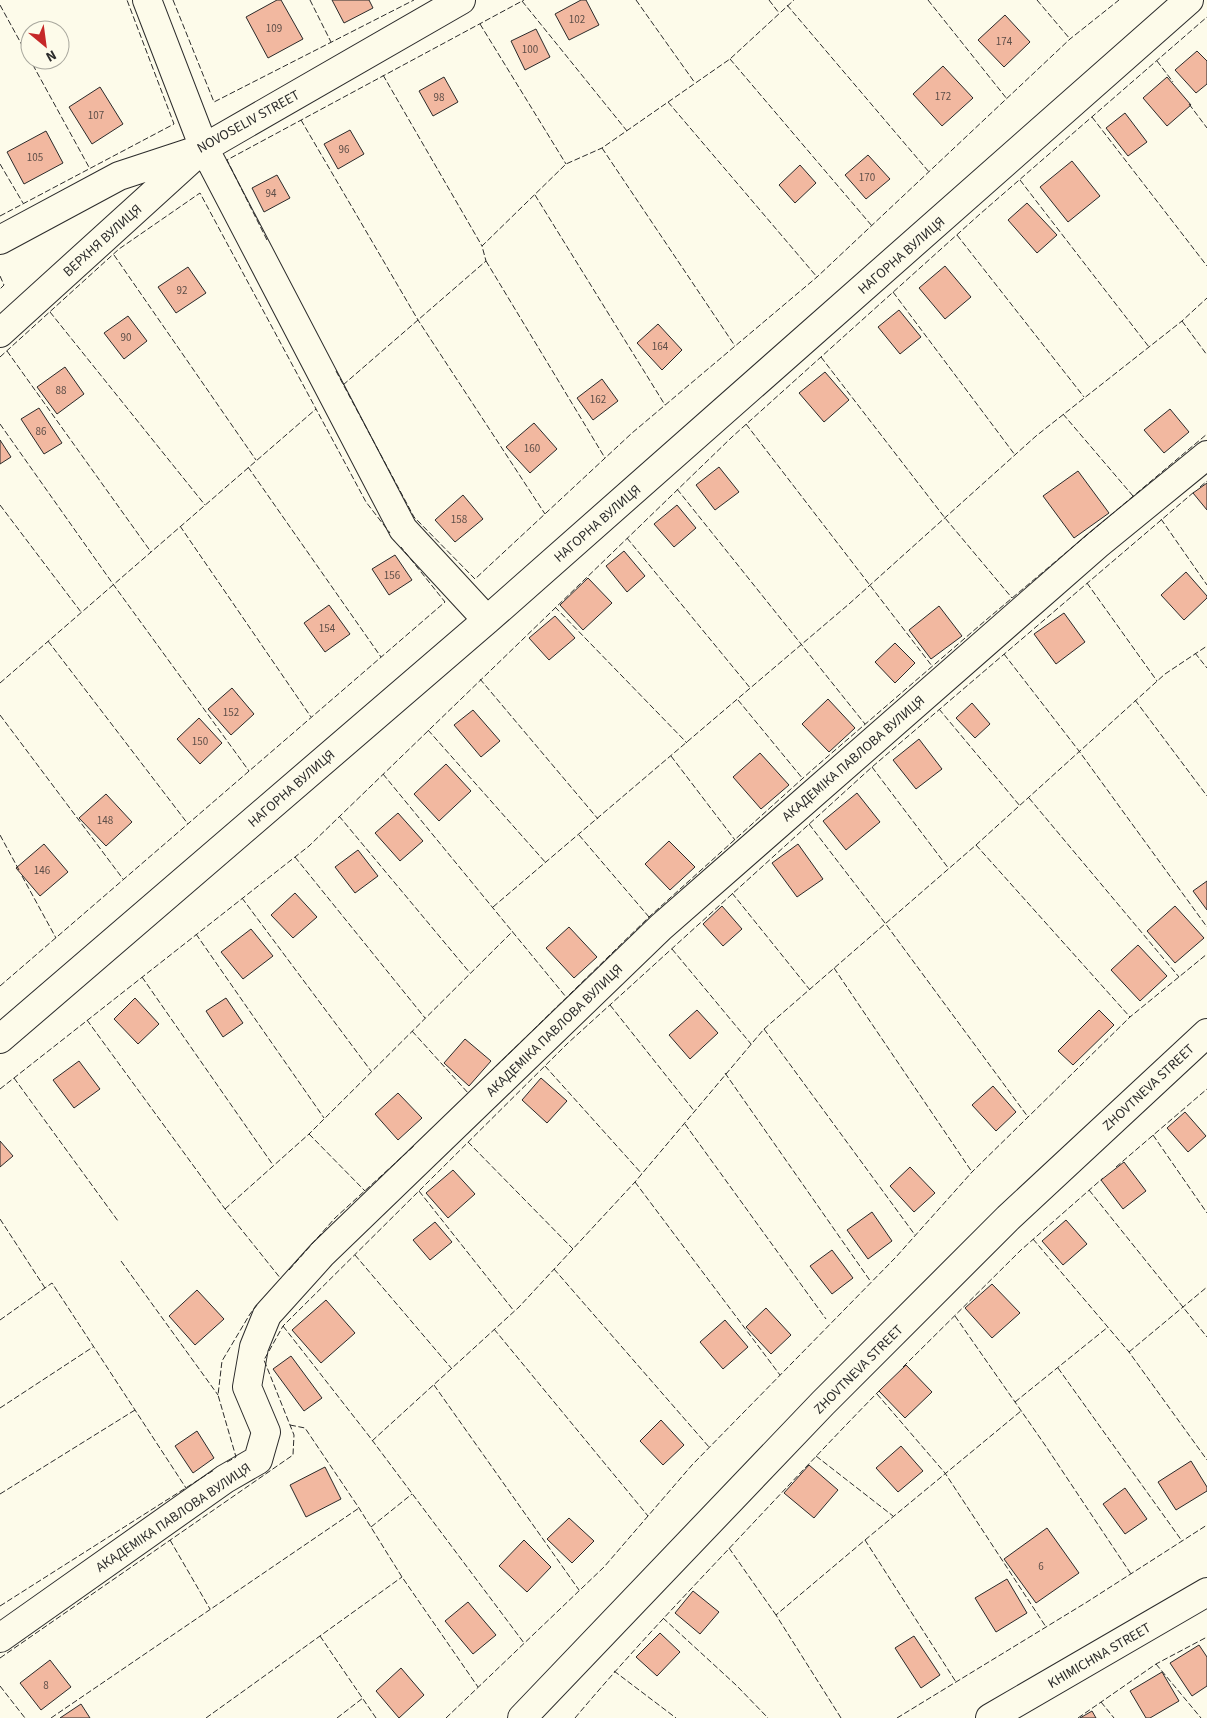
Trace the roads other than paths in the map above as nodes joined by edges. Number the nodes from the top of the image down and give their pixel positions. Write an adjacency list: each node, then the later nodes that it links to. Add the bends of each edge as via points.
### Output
1 (147, 0): 4 (street)
2 (461, 0): 4 (street, NOVOSELIV STREET)
3 (1189, 0): 8 (street, НАГОРНА ВУЛИЦЯ)
4 (204, 148): 5 (street, NOVOSELIV STREET, via 119,176); 6 (street, ВЕРХНЯ ВУЛИЦЯ); 8 (street, via 403,529)
5 (0, 240)
6 (0, 333)
7 (1207, 454): 12 (street, АКАДЕМІКА ПАВЛОВА ВУЛИЦЯ, via 1097,545 661,927 322,1254 267,1315 254,1347 246,1387 266,1432 258,1460 225,1479)
8 (487, 620): 10 (street, НАГОРНА ВУЛИЦЯ)
9 (1207, 1033): 13 (street, ZHOVTNEVA STREET, via 1008,1218 823,1403)
10 (0, 1039)
11 (1207, 1592): 14 (street, KHIMICHNA STREET)
12 (0, 1638)
13 (522, 1718)
14 (990, 1718)

